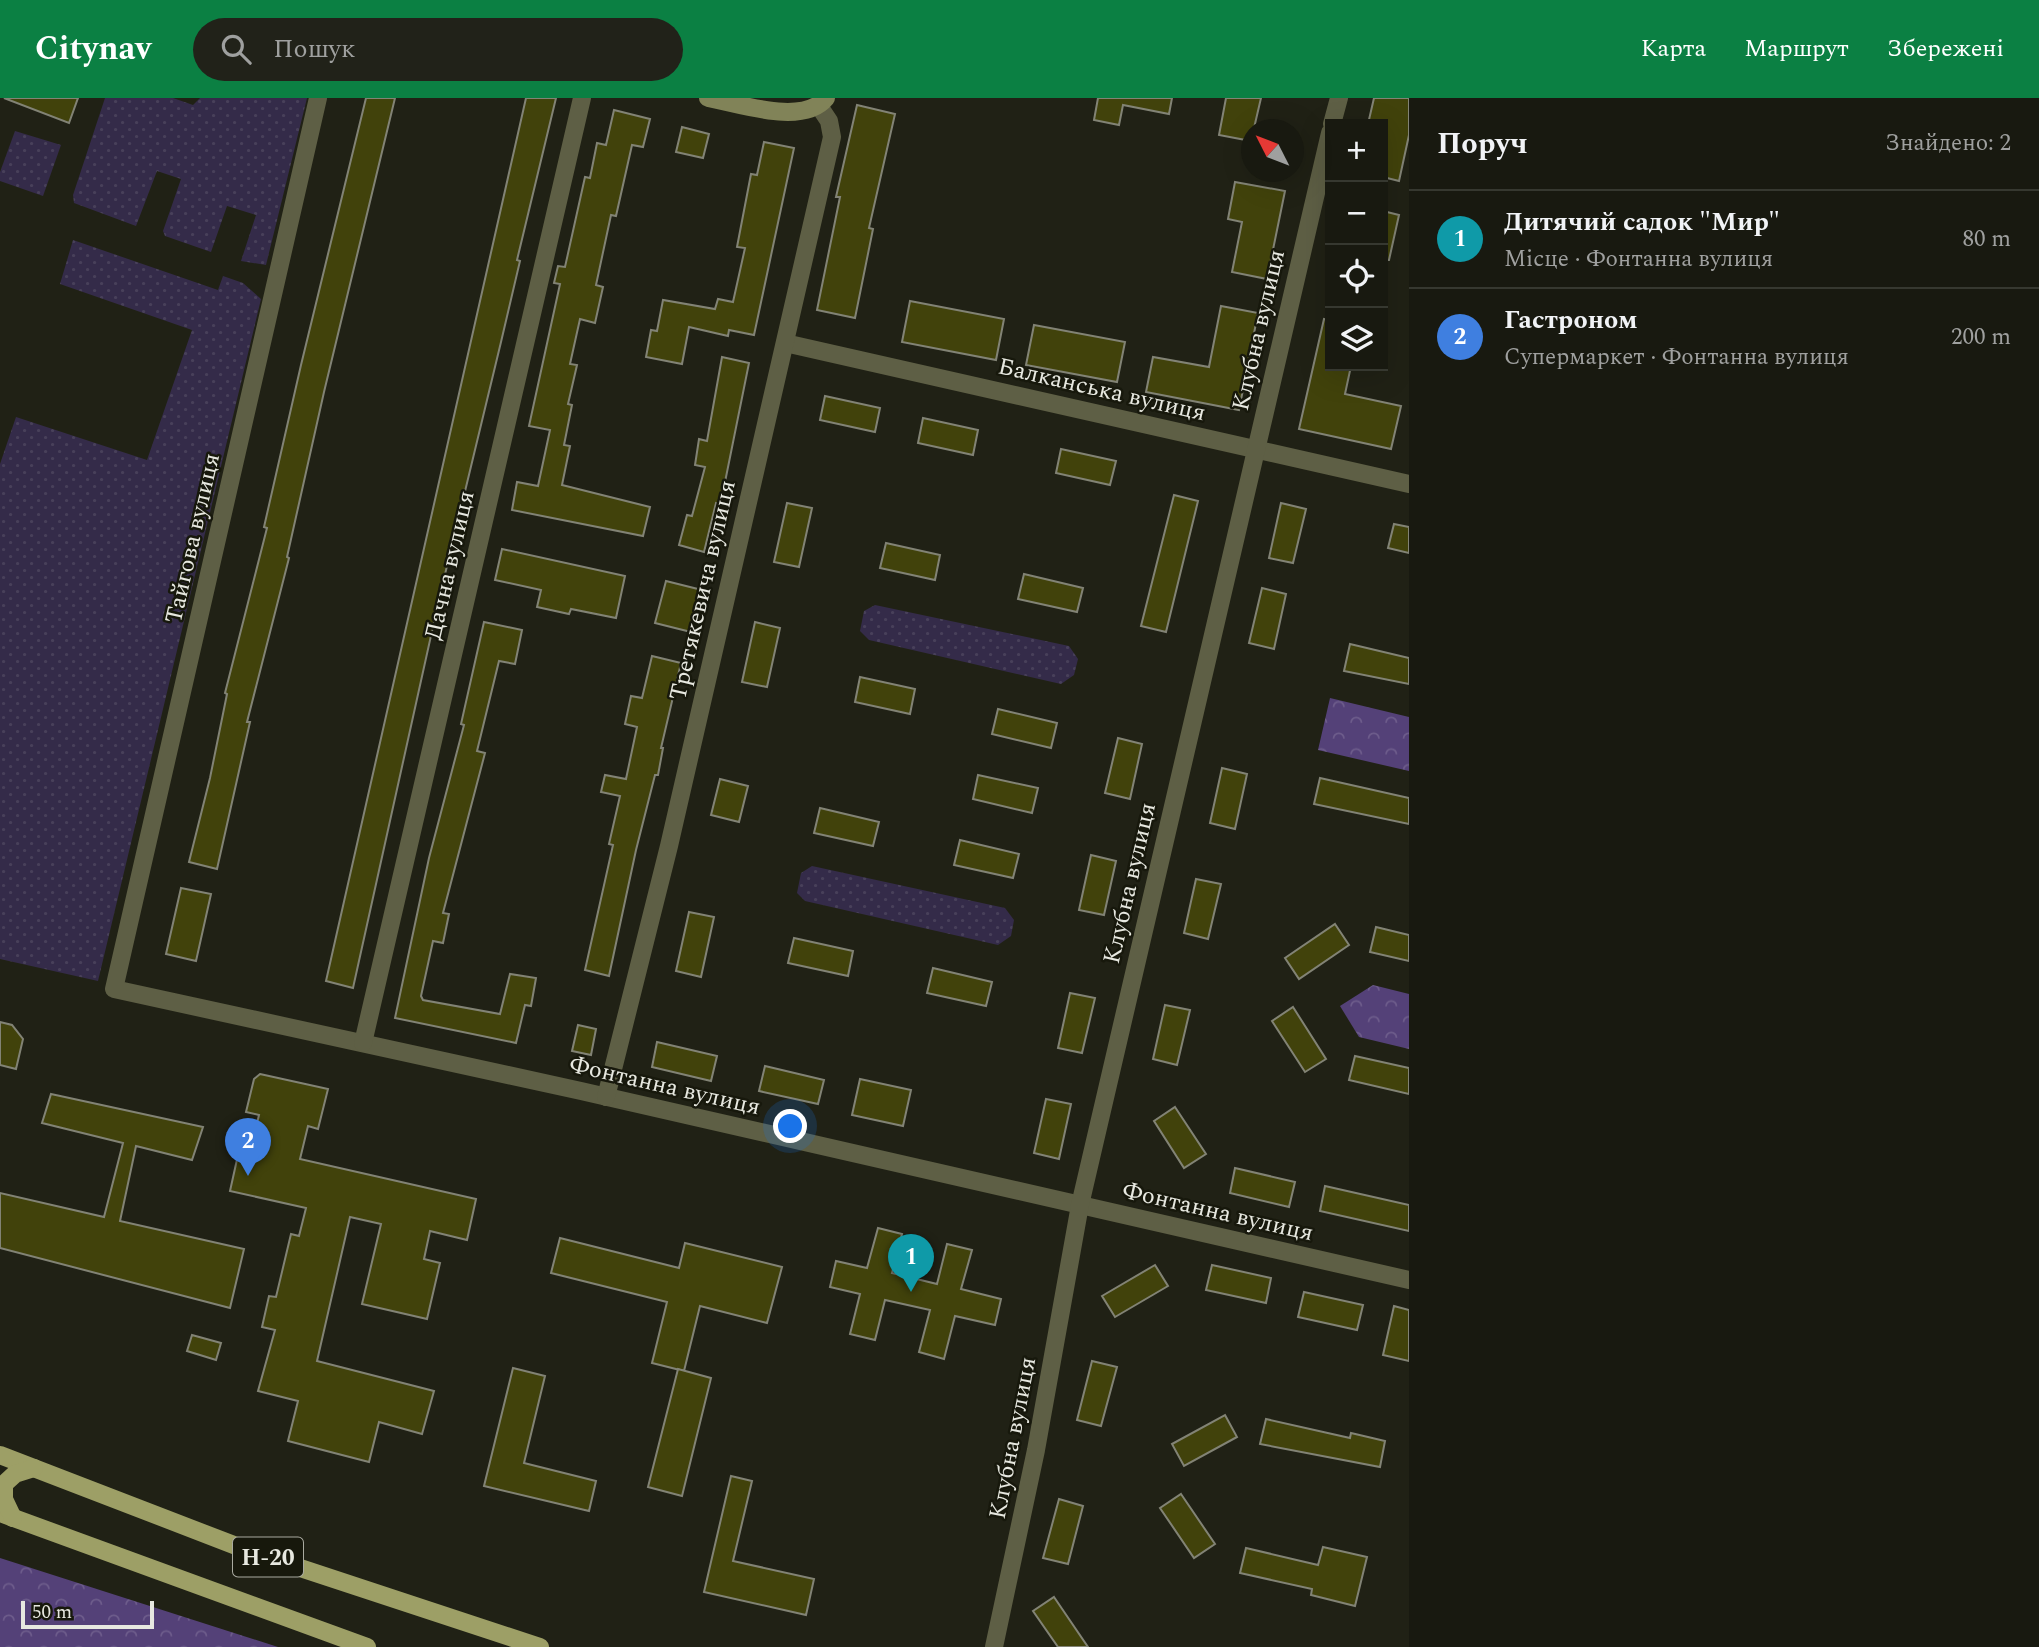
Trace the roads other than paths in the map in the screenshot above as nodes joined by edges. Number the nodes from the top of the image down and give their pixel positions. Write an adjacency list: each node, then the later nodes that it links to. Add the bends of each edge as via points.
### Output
1 (318, 98): 11 (street, Тайгова вулиця)
2 (582, 98): 12 (street, Дачна вулиця)
3 (708, 98): 5 (street, via 794,113 806,113)
4 (1339, 98): 6 (street)
5 (822, 102): 8 (street, Третякевича вулиця, via 832,137)
6 (1333, 119)
7 (1325, 154): 9 (street, Клубна вулиця)
8 (785, 343): 9 (street, Балканська вулиця); 13 (street, Третякевича вулиця)
9 (1255, 448): 10 (street, Балканська вулиця); 14 (street, Клубна вулиця)
10 (1409, 484)
11 (114, 989): 12 (street, Фонтанна вулиця)
12 (363, 1043): 13 (street, Фонтанна вулиця)
13 (606, 1097): 14 (street, Фонтанна вулиця)
14 (1080, 1205): 15 (street, Фонтанна вулиця); 21 (street, Клубна вулиця, via 1036,1450)
15 (1409, 1280)
16 (0, 1455): 17 (main road, Н-20)
17 (34, 1468): 18 (main road, via 15,1474 4,1484); 20 (main road, Н-20, via 252,1552)
18 (6, 1516): 19 (main road, Н-20)
19 (367, 1647)
20 (540, 1647)
21 (994, 1647)

